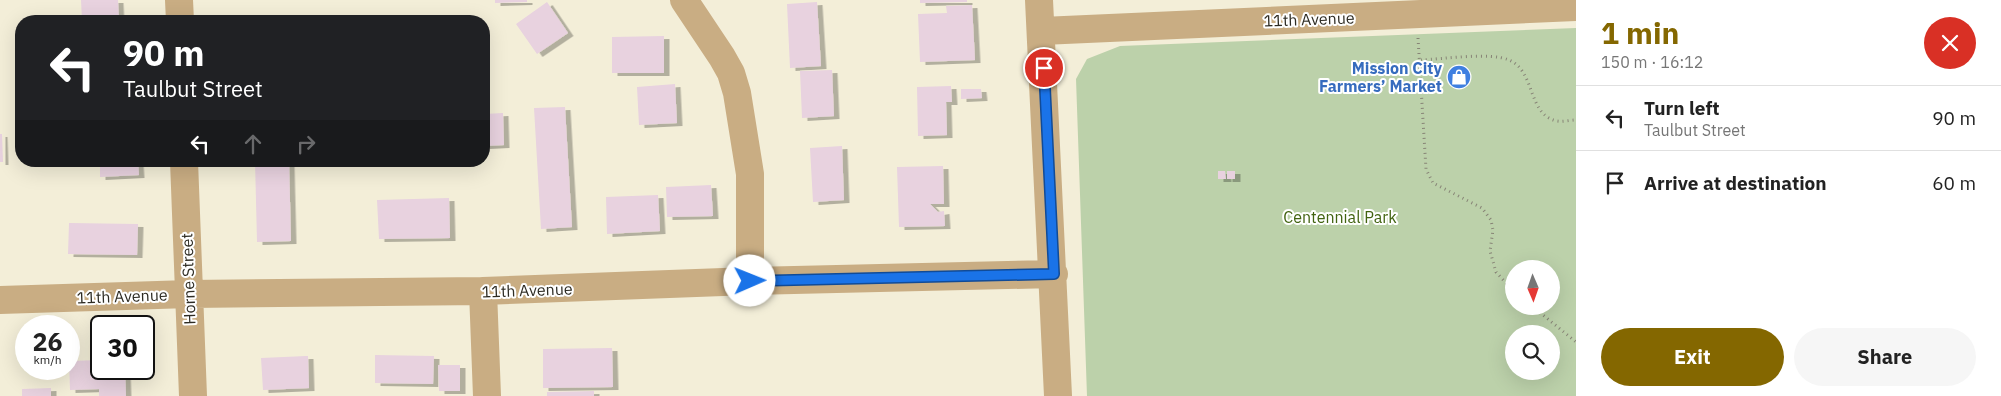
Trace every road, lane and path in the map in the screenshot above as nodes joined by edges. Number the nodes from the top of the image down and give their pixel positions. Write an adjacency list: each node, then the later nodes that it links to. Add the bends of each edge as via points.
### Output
1 (179, 0): 6 (street)
2 (684, 0): 12 (street, via 722,57 737,92 750,174)
3 (1040, 0): 7 (street)
4 (1576, 7): 5 (street, 11th Avenue)
5 (1415, 14): 7 (street, 11th Avenue); 8 (path)
6 (180, 15)
7 (1042, 31): 11 (street)
8 (1421, 60): 9 (path, via 1494,56 1510,60 1526,77 1532,97 1546,117 1558,121); 13 (path, via 1429,178 1482,208 1491,220 1490,252 1496,272)
9 (1576, 120)
10 (184, 167): 15 (street, Horne Street)
11 (1054, 274): 12 (street, 11th Avenue); 21 (street)
12 (750, 281): 14 (street, 11th Avenue)
13 (1505, 282)
14 (483, 292): 15 (street, 11th Avenue); 20 (street)
15 (189, 294): 16 (street, 11th Avenue); 19 (street, Horne Street)
16 (0, 300)
17 (1543, 315): 18 (path)
18 (1576, 342)
19 (193, 396)
20 (487, 396)
21 (1058, 396)

